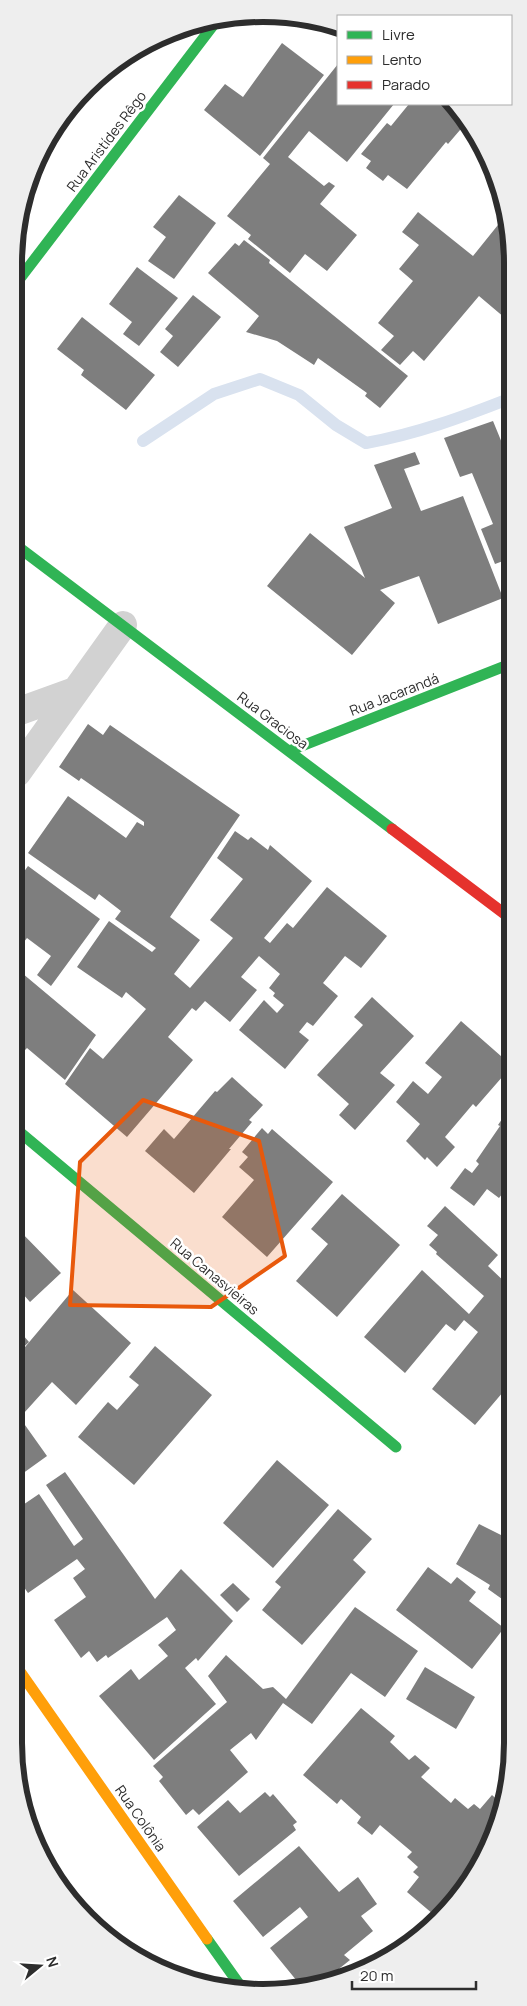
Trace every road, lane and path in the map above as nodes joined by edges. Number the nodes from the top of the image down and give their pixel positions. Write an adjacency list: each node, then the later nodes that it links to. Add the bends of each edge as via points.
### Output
1 (211, 28): 2 (street, Rua Aristídes Rêgo)
2 (22, 277)
3 (22, 549): 4 (street, Rua Graciosa)
4 (123, 625): 6 (street); 8 (street, Rua Graciosa)
5 (504, 666): 8 (street, Rua Jacarandá)
6 (75, 692): 7 (street); 9 (street)
7 (22, 710)
8 (289, 751): 10 (street, Rua Graciosa)
9 (22, 766)
10 (504, 913)
11 (22, 1134): 12 (street, Rua Canasvieiras)
12 (396, 1447)
13 (22, 1674): 14 (street, Rua Colônia)
14 (237, 1982)

